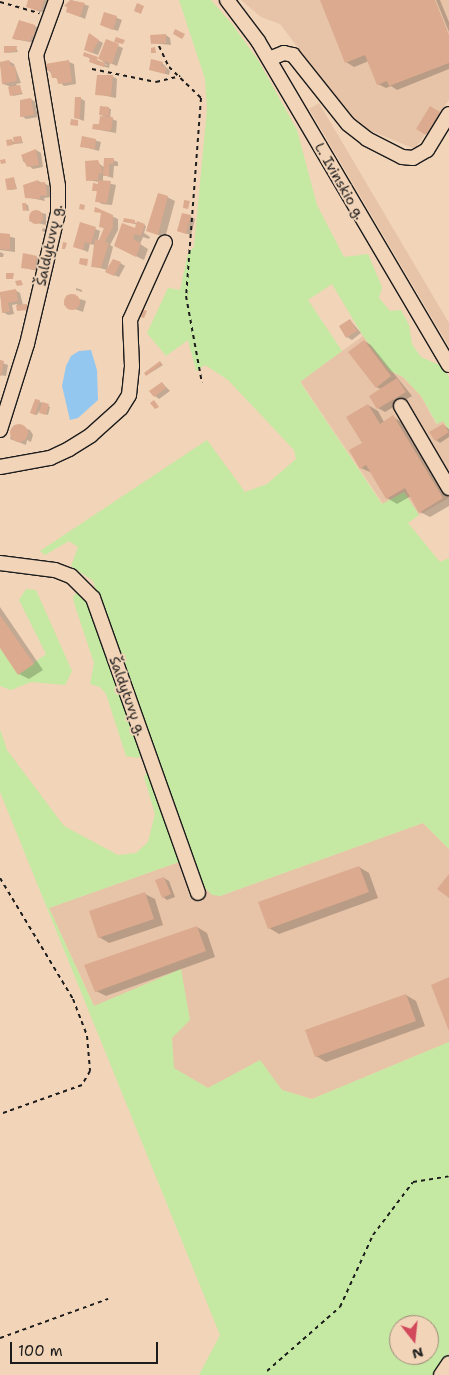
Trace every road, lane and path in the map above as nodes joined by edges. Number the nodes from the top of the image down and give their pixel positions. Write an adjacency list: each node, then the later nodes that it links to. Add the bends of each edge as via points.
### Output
1 (56, 0): 4 (street, Šaldytuvų g.)
2 (227, 0): 6 (street, L. Ivinskio g.)
3 (0, 2): 4 (path)
4 (50, 16): 14 (street, Šaldytuvų g., via 36,55 58,186 58,213 26,344)
5 (159, 46): 8 (path, via 169,67)
6 (269, 59): 9 (street, via 284,53 293,55 348,124 394,154 413,158 421,155); 11 (street, L. Ivinskio g.)
7 (92, 69): 8 (path, via 156,82)
8 (180, 76): 12 (path, via 202,98 186,296)
9 (449, 114)
10 (166, 242): 15 (street, via 130,320 132,366 129,395 121,408 91,436 69,449 50,458)
11 (449, 365)
12 (202, 382)
13 (402, 406): 16 (street)
14 (0, 430)
15 (0, 466)
16 (449, 488)
17 (0, 563): 19 (street, Šaldytuvų g., via 55,570 72,576 92,598)
18 (0, 878): 20 (path, via 73,999 87,1036 90,1071 82,1085)
19 (198, 892)
20 (0, 1114)
21 (449, 1176): 25 (path, via 413,1182 373,1234 340,1307)
22 (108, 1299): 23 (path)
23 (0, 1338)
24 (449, 1363): 26 (street)
25 (267, 1370)
26 (441, 1375)

